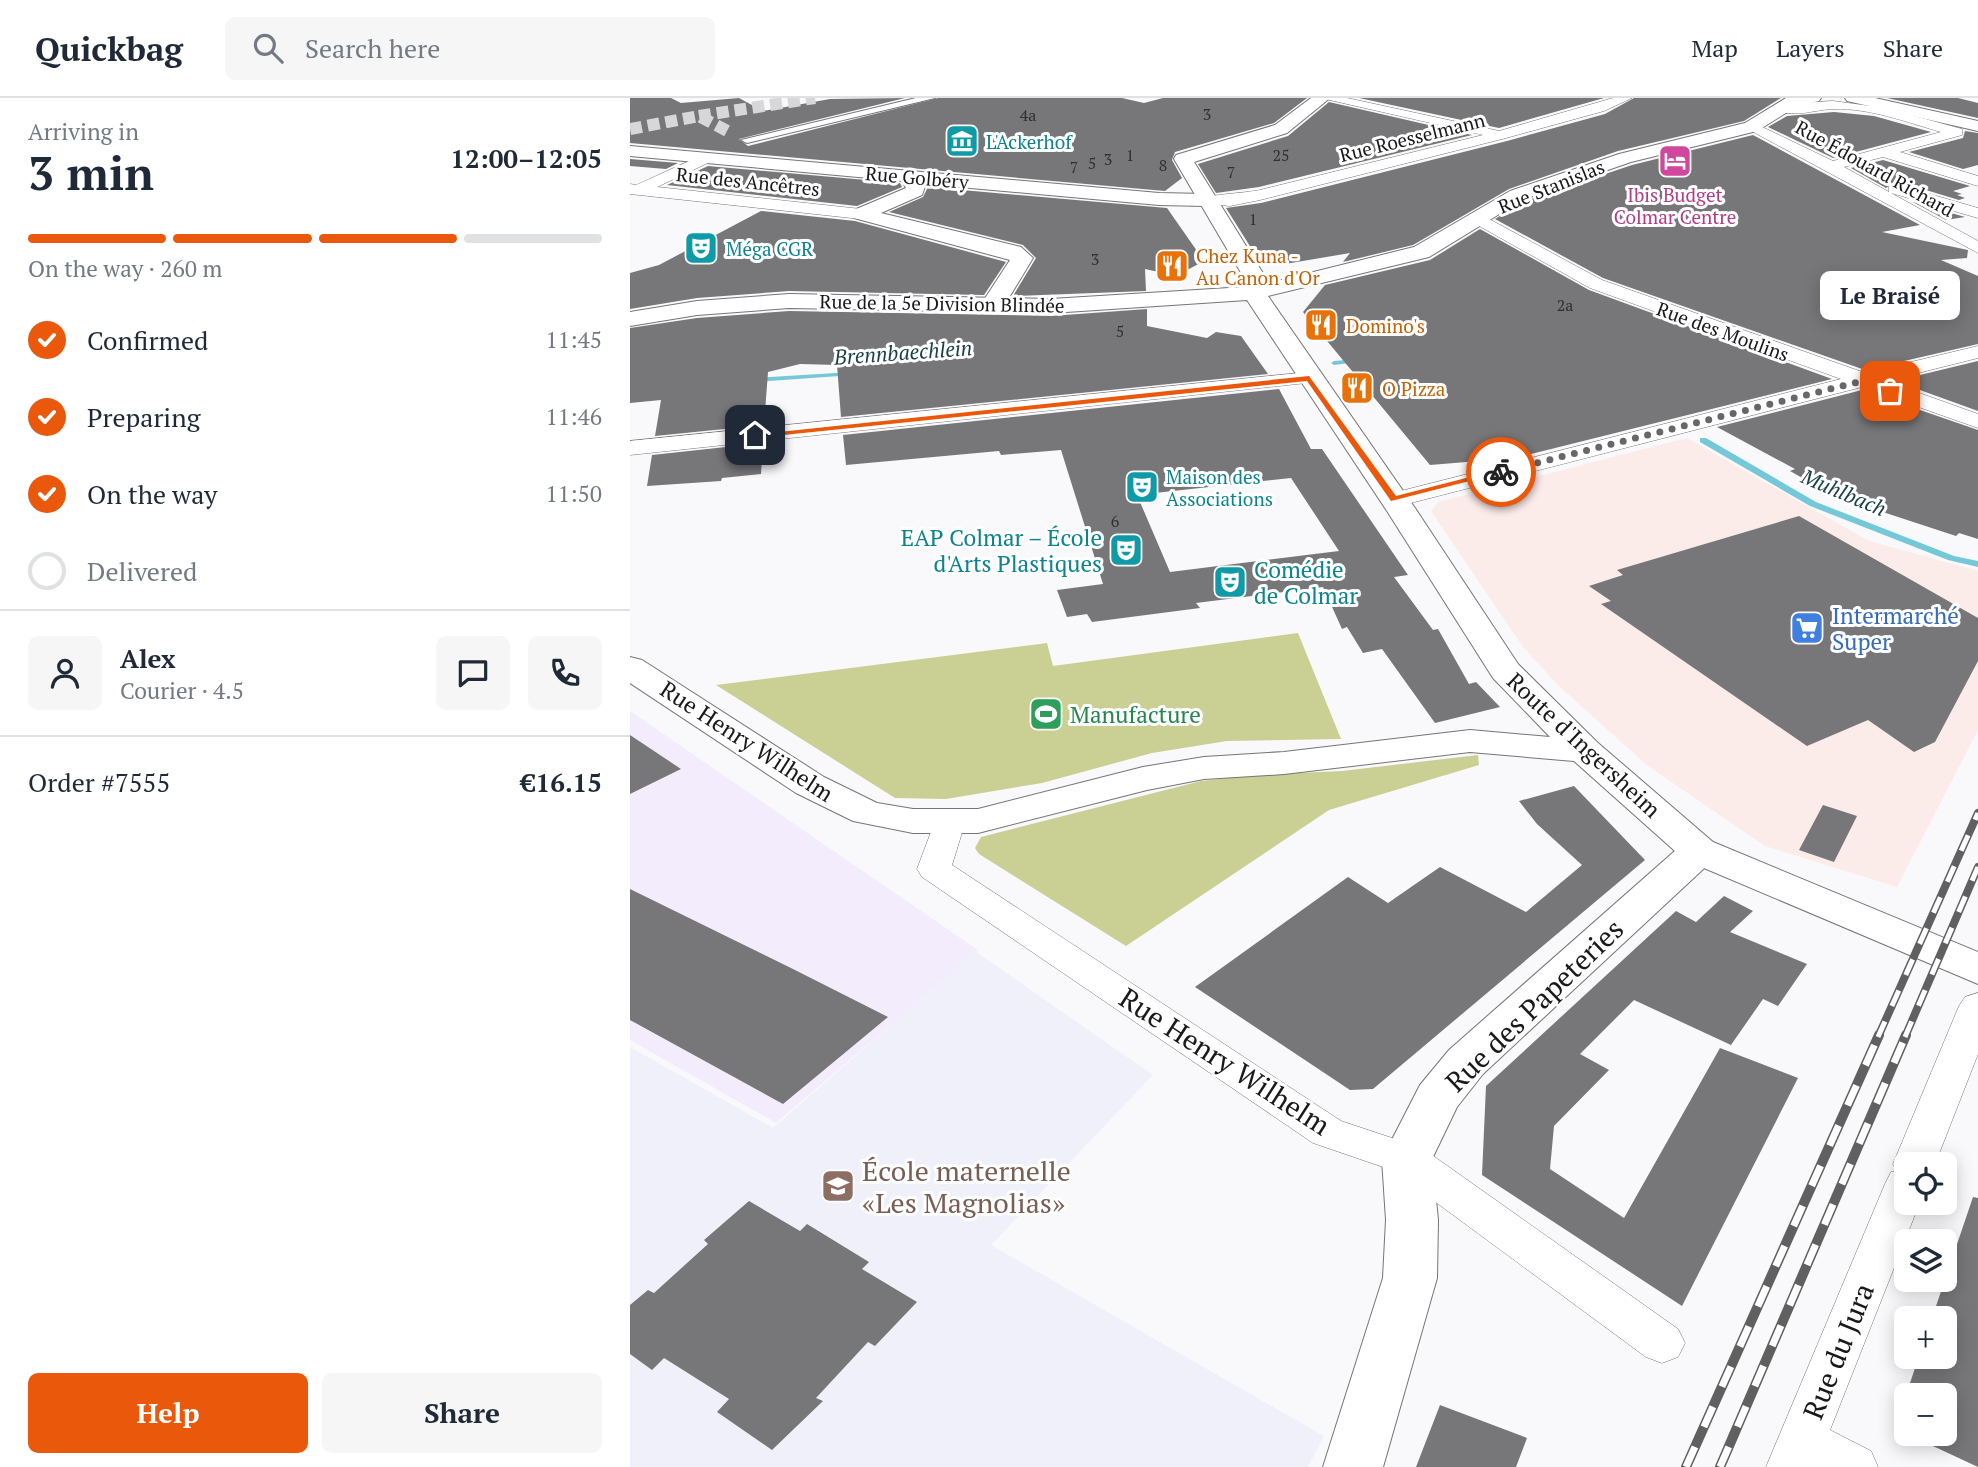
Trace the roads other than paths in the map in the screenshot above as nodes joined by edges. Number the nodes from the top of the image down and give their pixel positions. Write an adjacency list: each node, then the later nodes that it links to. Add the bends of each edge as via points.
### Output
1 (930, 98): 14 (street)
2 (1322, 98): 23 (main road, Route d'Ingersheim, via 1281,129 1183,159 1205,191)
3 (1328, 98): 13 (street)
4 (1625, 98): 13 (street, Rue Roesselmann)
5 (1813, 98): 10 (main road, Rue Stanislas)
6 (1879, 98): 7 (main road)
7 (1895, 99): 11 (main road)
8 (1855, 101): 10 (street, via 1807,111); 11 (main road); 16 (street, via 1956,132)
9 (1755, 103): 10 (main road)
10 (1786, 105): 12 (main road, Rue Stanislas)
11 (1978, 124)
12 (1751, 127): 18 (street, Rue Édouard Richard); 26 (main road, Rue Stanislas, via 1625,158 1517,195)
13 (1501, 135): 23 (street, Rue Roesselmann, via 1246,198)
14 (747, 140)
15 (630, 151): 17 (main road, Rue Golbéry)
16 (1884, 152): 18 (street); 20 (street)
17 (708, 158): 19 (main road, Rue Golbéry); 21 (street)
18 (1831, 166): 22 (street, Rue Édouard Richard)
19 (908, 177): 23 (main road, Rue Golbéry, via 1159,200); 25 (main road, via 917,184 915,191)
20 (1978, 181)
21 (633, 190): 25 (street, Rue des Ancêtres)
22 (1874, 190): 24 (street, via 1910,191); 27 (street, Rue Édouard Richard)
23 (1205, 200): 28 (main road, Route d'Ingersheim, via 1213,207)
24 (1978, 213)
25 (861, 214): 29 (main road, via 1022,258)
26 (1478, 218): 28 (main road, Rue Stanislas, via 1421,252 1322,278); 33 (street, Rue des Moulins, via 1596,284)
27 (1978, 248)
28 (1252, 283): 29 (main road, Rue de la 5e Division Blindée, via 1097,304); 32 (main road, Route d'Ingersheim)
29 (992, 306): 30 (main road, Rue de la 5e Division Blindée, via 789,301 697,308)
30 (630, 320)
31 (1978, 352): 33 (street)
32 (1309, 378): 35 (street); 36 (main road, Route d'Ingersheim)
33 (1862, 381): 34 (street, Rue des Moulins); 36 (street)
34 (1978, 421)
35 (630, 448)
36 (1394, 500): 38 (main road, Route d'Ingersheim, via 1505,671)
37 (630, 667): 41 (main road, Rue Henry Wilhelm, via 844,803 887,818)
38 (1533, 700): 39 (main road, Rue Henry Wilhelm, via 1514,720); 40 (main road, Route d'Ingersheim)
39 (1470, 741): 40 (main road, Rue Henry Wilhelm); 41 (main road, Rue Henry Wilhelm, via 1204,768 1143,779 1015,814)
40 (1585, 751): 42 (main road, Route d'Ingersheim)
41 (949, 822): 45 (street, Rue Henry Wilhelm, via 934,869 1327,1132)
42 (1699, 851): 43 (main road, Route d'Ingersheim); 45 (main road, Rue des Papeteries, via 1466,1062 1437,1098)
43 (1978, 995): 44 (street)
44 (1919, 1152)
45 (1407, 1158): 47 (street, Rue Henry Wilhelm); 49 (main road, via 1410,1278)
46 (1894, 1213): 48 (street, Rue du Jura)
47 (1661, 1343)
48 (1796, 1453): 50 (street)
49 (1353, 1467)
50 (1853, 1467)

